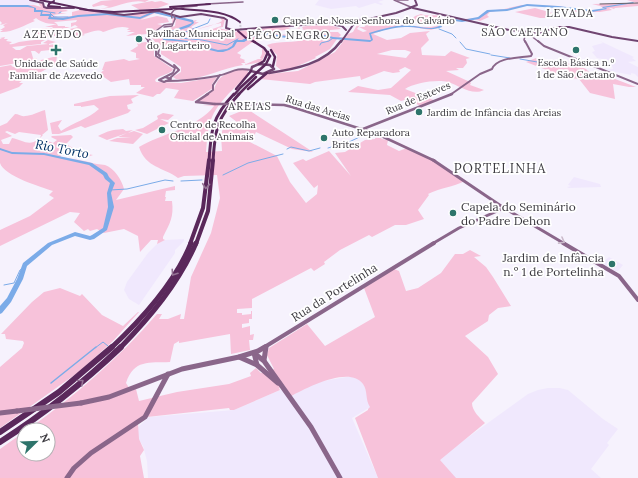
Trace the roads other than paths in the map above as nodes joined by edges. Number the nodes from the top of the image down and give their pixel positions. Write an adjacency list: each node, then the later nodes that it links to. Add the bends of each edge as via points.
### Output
1 (30, 0): 13 (main road, via 43,3 47,8)
2 (40, 0): 13 (highway)
3 (43, 0): 13 (highway)
4 (54, 0): 13 (highway, bridge, via 48,6)
5 (395, 0): 6 (street); 14 (street)
6 (408, 0)
7 (415, 0): 14 (main road, via 417,5)
8 (63, 1): 13 (highway)
9 (242, 1): 10 (street); 10 (street)
10 (236, 2): 11 (street); 12 (street)
11 (210, 4): 16 (highway); 20 (street, bridge, via 173,10 172,21)
12 (207, 5): 18 (highway, via 195,9); 21 (street, bridge, via 178,9 173,12 175,21)
13 (74, 6): 15 (highway, via 94,11 122,13); 16 (highway, via 116,12); 23 (main road, via 93,12 124,15 158,11 180,17 201,14 224,18 227,20 227,28 233,30 285,25)
14 (411, 7): 19 (main road); 24 (main road); 28 (main road)
15 (173, 8): 16 (highway); 17 (highway, bridge)
16 (156, 9)
17 (183, 9): 18 (highway); 18 (highway, via 229,17 239,22 231,16)
18 (202, 11)
19 (366, 19): 22 (main road); 24 (main road)
20 (168, 24): 21 (street); 25 (street)
21 (172, 24): 25 (street)
22 (331, 24): 23 (main road); 24 (main road)
23 (324, 25): 26 (main road, via 340,26)
24 (349, 25): 26 (main road)
25 (165, 27): 38 (street, via 150,34 146,39 156,50 156,56 176,69); 39 (street, via 152,34 149,39 159,49 158,55 178,68)
26 (347, 30): 30 (main road)
27 (240, 31): 31 (highway)
28 (526, 32): 29 (main road, via 569,27); 41 (street, via 544,46); 45 (street, Rua de Esteves, via 524,40 532,54 529,57 499,61 492,69 450,95)
29 (638, 41)
30 (336, 46): 34 (main road, via 295,68 283,70); 36 (main road, via 330,54 297,70)
31 (269, 50): 32 (highway, via 264,61); 34 (highway, via 275,57); 42 (highway, bridge, via 271,56 266,64)
32 (259, 64): 33 (main road); 34 (main road)
33 (254, 66): 35 (main road); 39 (street, via 238,66 218,74 188,80)
34 (274, 67): 36 (main road)
35 (251, 70): 36 (main road); 37 (street, via 239,68); 43 (highway)
36 (268, 73): 44 (highway)
37 (220, 75): 40 (street, via 185,82); 46 (street, Rua das Areias, bridge, via 213,85 213,90 196,101 197,103 287,106)
38 (164, 77): 39 (street); 40 (street, via 159,80)
39 (170, 78): 40 (street)
40 (166, 82)
41 (638, 84)
42 (243, 88): 43 (highway); 44 (highway)
43 (229, 98): 49 (highway, via 213,121)
44 (236, 98): 49 (highway, via 221,115)
45 (370, 127): 46 (street, Rua de Esteves); 47 (street, Rua de Esteves); 48 (street)
46 (358, 128): 47 (street, Rua das Areias)
47 (365, 130): 48 (street, Rua das Areias)
48 (370, 132): 51 (street, Rua das Areias, via 440,164)
49 (212, 144): 50 (highway)
50 (207, 199): 61 (highway, one-way to 61, via 191,245 176,272 124,335 48,400); 62 (highway, one-way to 50, via 91,374 130,337 160,303 182,273 197,244 206,220)
51 (504, 208): 52 (street, Rua das Areias, one-way to 52, via 613,272); 53 (street, Rua da Portelinha, via 459,228)
52 (638, 300)
53 (266, 346): 54 (street, Rua da Portelinha); 56 (street)
54 (254, 353): 55 (street, Rua da Portelinha); 56 (street); 57 (street)
55 (238, 357): 57 (street); 58 (street, Rua da Portelinha)
56 (264, 361): 59 (street)
57 (257, 365): 59 (street)
58 (168, 374): 60 (street, Rua da Portelinha, bridge, via 109,397); 63 (street, via 145,417 94,448 76,464)
59 (284, 388): 64 (street, via 311,427)
60 (0, 413)
61 (0, 432)
62 (0, 442)
63 (66, 478)
64 (340, 478)

